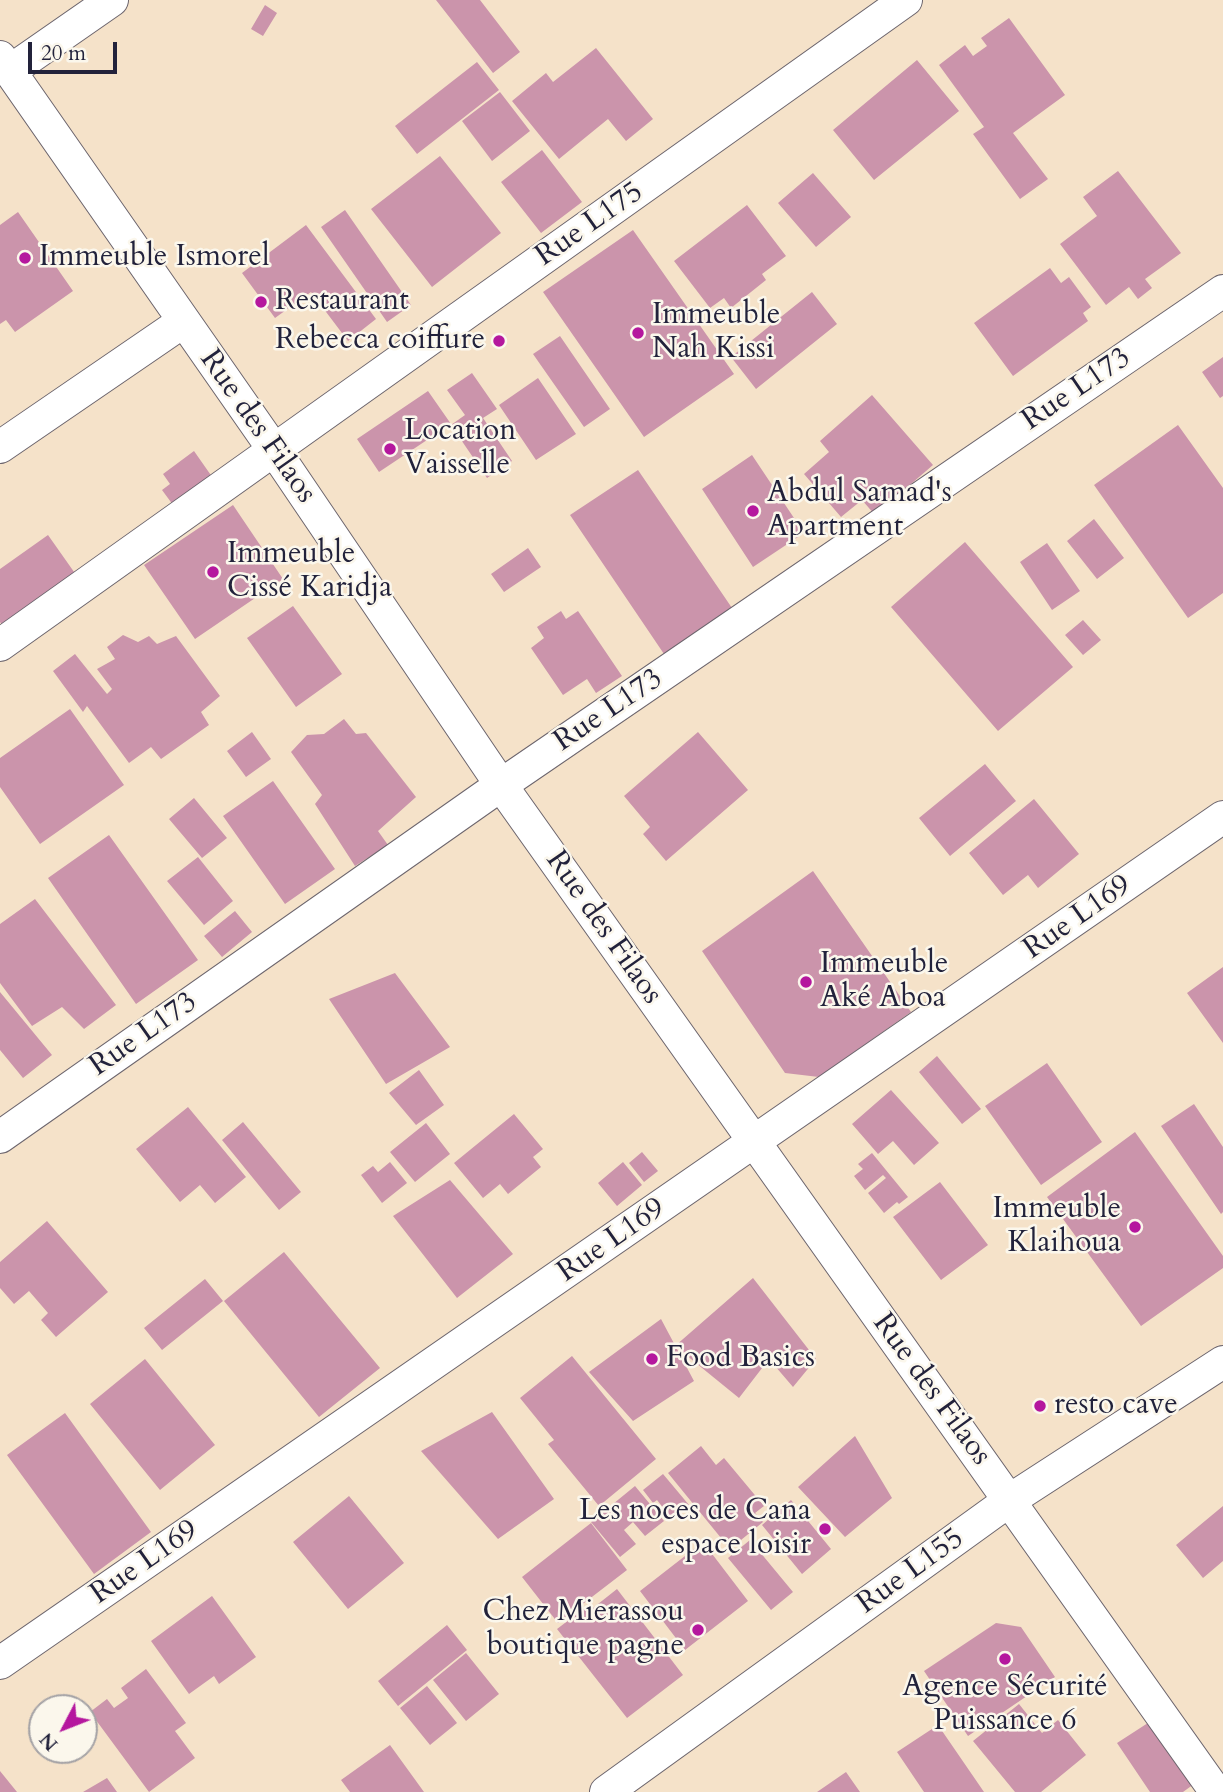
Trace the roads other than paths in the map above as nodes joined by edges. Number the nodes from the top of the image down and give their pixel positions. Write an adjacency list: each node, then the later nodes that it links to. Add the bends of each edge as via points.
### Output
1 (112, 0): 3 (street)
2 (906, 0): 7 (street, Rue L175)
3 (5, 64): 5 (street, Rue des Filaos)
4 (1223, 291): 9 (street, Rue L173)
5 (184, 321): 6 (street); 7 (street, Rue des Filaos)
6 (0, 447)
7 (274, 450): 8 (street, Rue L175); 9 (street, Rue des Filaos)
8 (0, 645)
9 (501, 785): 11 (street, Rue L173); 12 (street, Rue des Filaos)
10 (1223, 817): 12 (street, Rue L169)
11 (0, 1137)
12 (754, 1142): 14 (street, Rue des Filaos); 15 (street, Rue L169)
13 (1223, 1362): 14 (street, Rue L155)
14 (1010, 1500): 16 (street, Rue L155); 17 (street, Rue des Filaos)
15 (0, 1663)
16 (606, 1792)
17 (1216, 1792)

